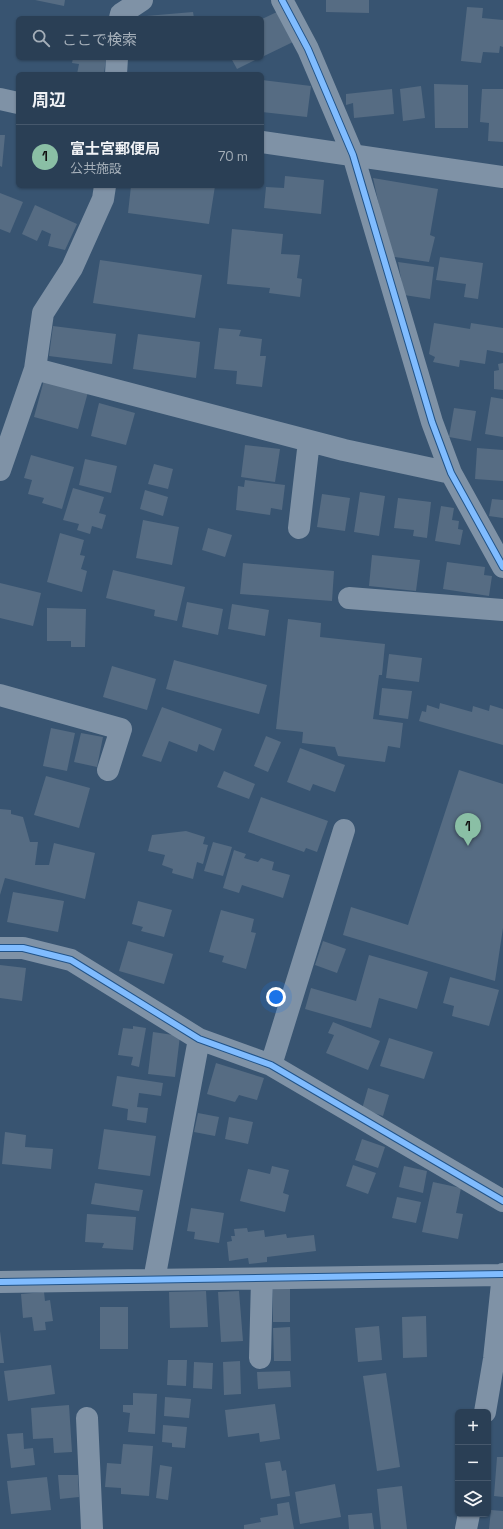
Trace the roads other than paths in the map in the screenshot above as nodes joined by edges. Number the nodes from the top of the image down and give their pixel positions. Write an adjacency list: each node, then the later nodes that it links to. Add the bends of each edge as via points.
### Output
1 (142, 0): 3 (street)
2 (282, 0): 9 (street, via 308,49)
3 (120, 16)
4 (117, 60): 5 (street)
5 (116, 72)
6 (0, 99): 7 (street)
7 (16, 103)
8 (264, 142): 9 (street)
9 (353, 155): 10 (street); 15 (street, via 432,422)
10 (503, 177)
11 (105, 188): 12 (street, via 104,199 72,268 43,313)
12 (35, 369): 13 (street); 14 (street)
13 (309, 441): 15 (street); 16 (street)
14 (0, 470)
15 (451, 473): 17 (street)
16 (299, 528)
17 (503, 567)
18 (349, 598): 19 (street)
19 (503, 610)
20 (0, 695): 21 (street, via 120,729)
21 (108, 770)
22 (344, 830): 25 (street)
23 (0, 948): 24 (street, via 23,948 71,960)
24 (199, 1039): 25 (street); 29 (street)
25 (271, 1065): 26 (street)
26 (503, 1201)
27 (503, 1275): 28 (street); 32 (street)
28 (262, 1279): 29 (street); 31 (street)
29 (154, 1280): 30 (street)
30 (0, 1282)
31 (260, 1358)
32 (498, 1358): 33 (street)
33 (486, 1409)
34 (87, 1418): 36 (street)
35 (468, 1517): 37 (street)
36 (92, 1529)
37 (466, 1529)

